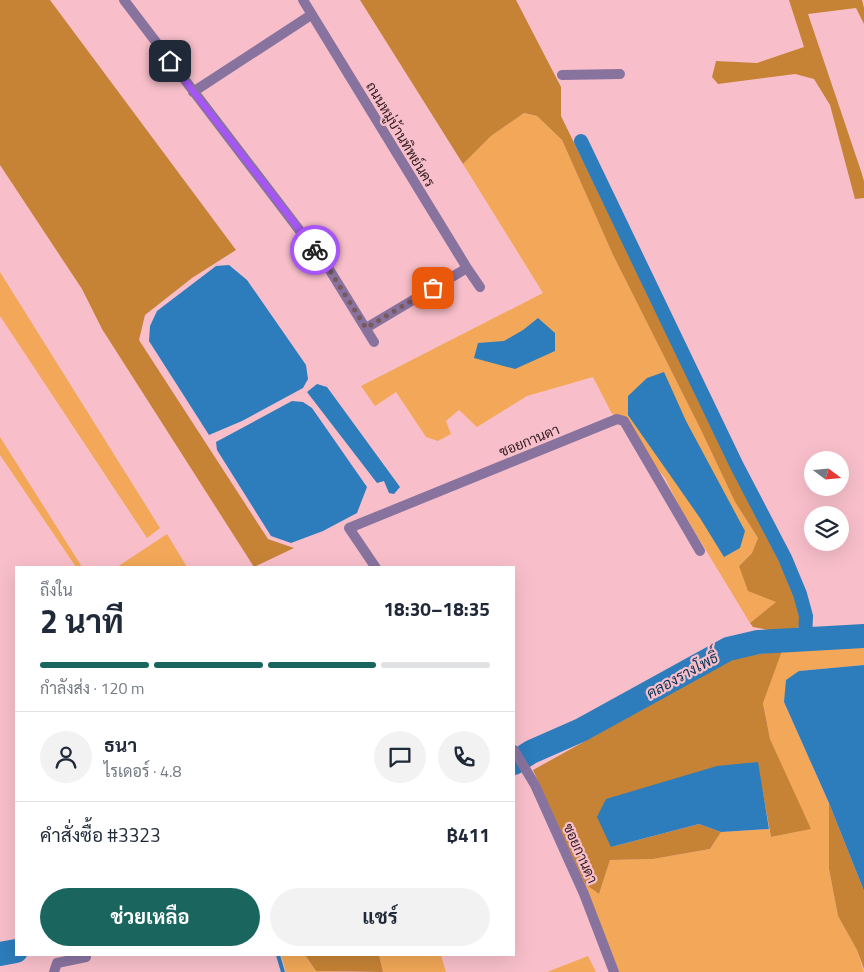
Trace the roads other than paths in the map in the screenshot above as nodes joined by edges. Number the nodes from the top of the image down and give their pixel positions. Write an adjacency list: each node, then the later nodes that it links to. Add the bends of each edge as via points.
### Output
1 (124, 0): 6 (street)
2 (303, 0): 3 (street, ถนนหมู่บ้านทิพย์นคร)
3 (311, 15): 6 (street); 7 (street, ถนนหมู่บ้านทิพย์นคร)
4 (620, 74): 5 (street)
5 (562, 75)
6 (193, 92): 9 (street, via 329,269)
7 (466, 268): 8 (street, ถนนหมู่บ้านทิพย์นคร); 9 (street)
8 (480, 287)
9 (366, 328): 10 (street)
10 (374, 342)
11 (700, 552): 12 (street, ซอยกานดา, via 624,422 617,419 349,528)
12 (375, 566)
13 (515, 752): 16 (street, ซอยกานดา, via 535,785 584,894)
14 (86, 957): 15 (street, via 57,963)
15 (54, 972)
16 (614, 972)

